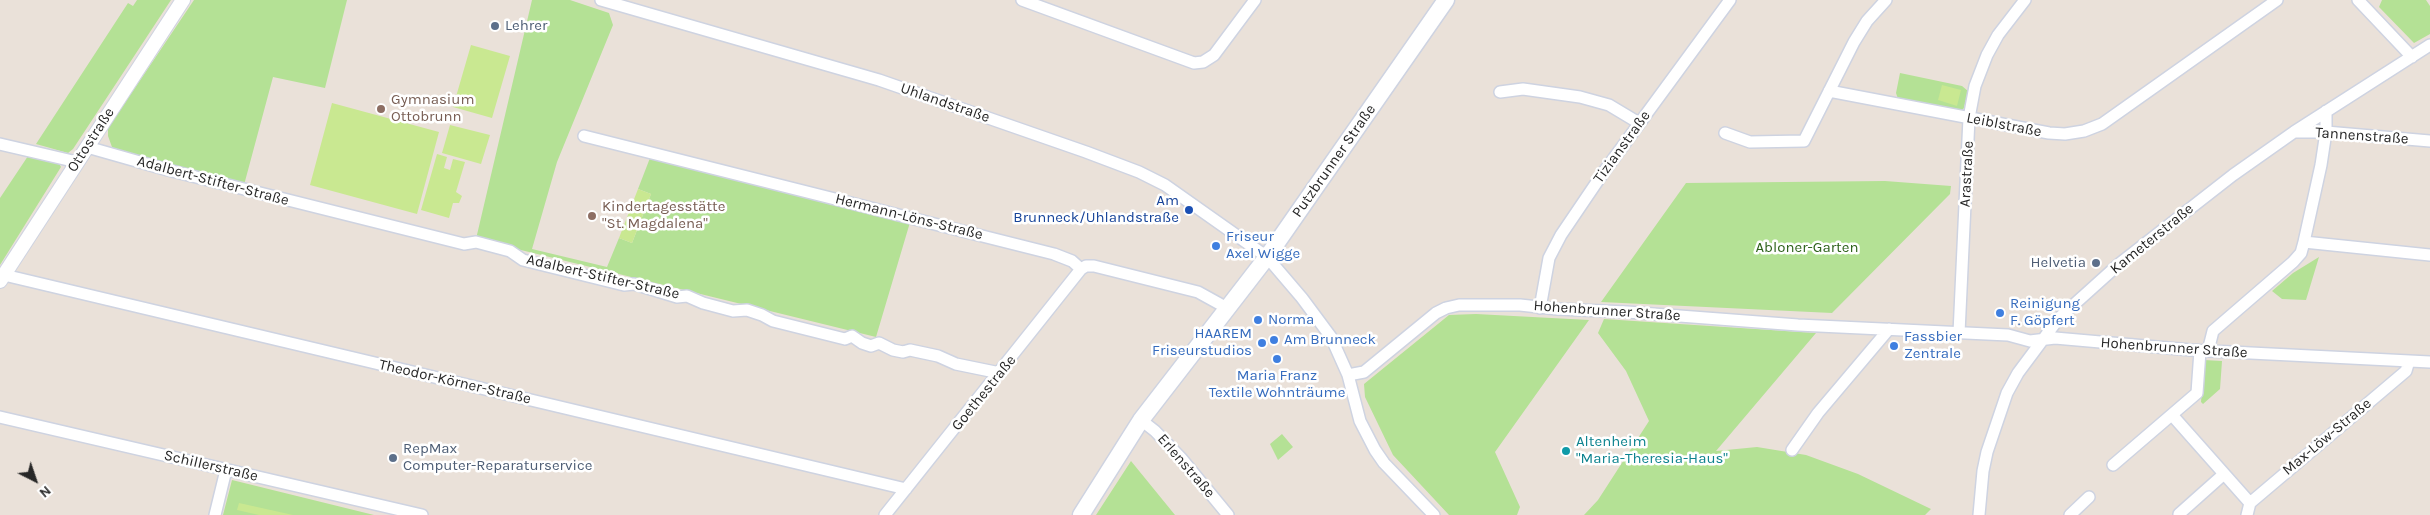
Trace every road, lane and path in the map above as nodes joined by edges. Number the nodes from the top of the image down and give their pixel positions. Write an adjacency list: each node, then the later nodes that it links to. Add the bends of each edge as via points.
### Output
1 (183, 0): 24 (street, Ottostraße)
2 (601, 0): 28 (street, Uhlandstraße, via 879,80 1140,172 1165,184)
3 (1022, 0): 4 (street, via 1185,61 1203,62 1214,55)
4 (1255, 0)
5 (1445, 0): 28 (main road, Putzbrunner Straße)
6 (1730, 0): 17 (street, Tizianstraße)
7 (1886, 0): 13 (street, via 1863,28)
8 (2025, 0): 16 (street, Arastraße, via 1987,55 1975,86)
9 (2277, 0): 16 (street, Leiblstraße, via 2102,124 2084,131 2049,133)
10 (2358, 0): 12 (street)
11 (2430, 46): 12 (street, Kameterstraße)
12 (2412, 57): 15 (street, Kameterstraße)
13 (1830, 90): 16 (street, Leiblstraße); 20 (street, via 1804,141 1750,142)
14 (1500, 92): 17 (street, via 1523,89 1580,96 1609,105)
15 (2326, 111): 18 (street, Kameterstraße); 19 (street)
16 (1969, 118): 34 (street, Arastraße)
17 (1639, 123): 32 (street, Tizianstraße, via 1561,235 1550,258)
18 (2294, 132): 19 (street, Tannenstraße); 35 (street, Kameterstraße, via 2119,264 2059,318)
19 (2326, 132): 22 (street, Tannenstraße); 26 (street)
20 (1725, 133)
21 (584, 136): 29 (street, Hermann-Löns-Straße, via 1054,254 1072,261)
22 (2430, 141)
23 (0, 144): 25 (street)
24 (87, 148): 25 (street, Ottostraße); 39 (street, Adalbert-Stifter-Straße, via 455,242 476,242 510,251 523,260 624,285 634,284 677,297 687,296 733,311 747,310 773,322 845,339 852,336 870,346 879,343 893,350 938,356 956,364)
25 (77, 162): 30 (street, Ottostraße)
26 (2304, 242): 27 (street); 36 (street, via 2301,253 2293,262 2213,331)
27 (2430, 255)
28 (1267, 256): 31 (main road, Putzbrunner Straße); 40 (street, Uhlandstraße, via 1332,337)
29 (1080, 269): 31 (street, via 1094,266 1198,292); 39 (street, Goethestraße)
30 (2, 278): 48 (street, Theodor-Körner-Straße)
31 (1227, 308): 43 (main road, Putzbrunner Straße)
32 (1540, 308): 33 (street, Hohenbrunner Straße); 40 (street, Hohenbrunner Straße, via 1520,305 1446,308 1364,372)
33 (1889, 329): 34 (street, Hohenbrunner Straße); 44 (street, via 1818,413)
34 (1959, 333): 35 (street, Hohenbrunner Straße)
35 (2042, 340): 36 (street, Hohenbrunner Straße, via 2055,338); 58 (street, Kameterstraße, via 2018,373 1996,422 1983,471)
36 (2204, 351): 37 (street, Hohenbrunner Straße); 41 (street, via 2197,393)
37 (2409, 361): 38 (street, Hohenbrunner Straße); 50 (street, Max-Löw-Straße, via 2406,371)
38 (2430, 362)
39 (1000, 373): 48 (street, Goethestraße)
40 (1348, 375): 57 (street, Uhlandstraße, via 1360,422 1375,450)
41 (2172, 415): 45 (street); 47 (street)
42 (0, 417): 46 (street, Schillerstraße)
43 (1141, 420): 55 (main road, Putzbrunner Straße); 56 (street, Erlenstraße, via 1182,458)
44 (1792, 450)
45 (2113, 465)
46 (226, 470): 52 (street); 53 (street, Schillerstraße)
47 (2224, 474): 50 (street); 51 (street)
48 (906, 489): 54 (street, Goethestraße)
49 (2088, 497): 59 (street)
50 (2250, 503): 60 (street)
51 (2179, 514)
52 (215, 515)
53 (422, 515)
54 (885, 515)
55 (1080, 515)
56 (1228, 515)
57 (1434, 515)
58 (1979, 515)
59 (2070, 515)
60 (2247, 515)

